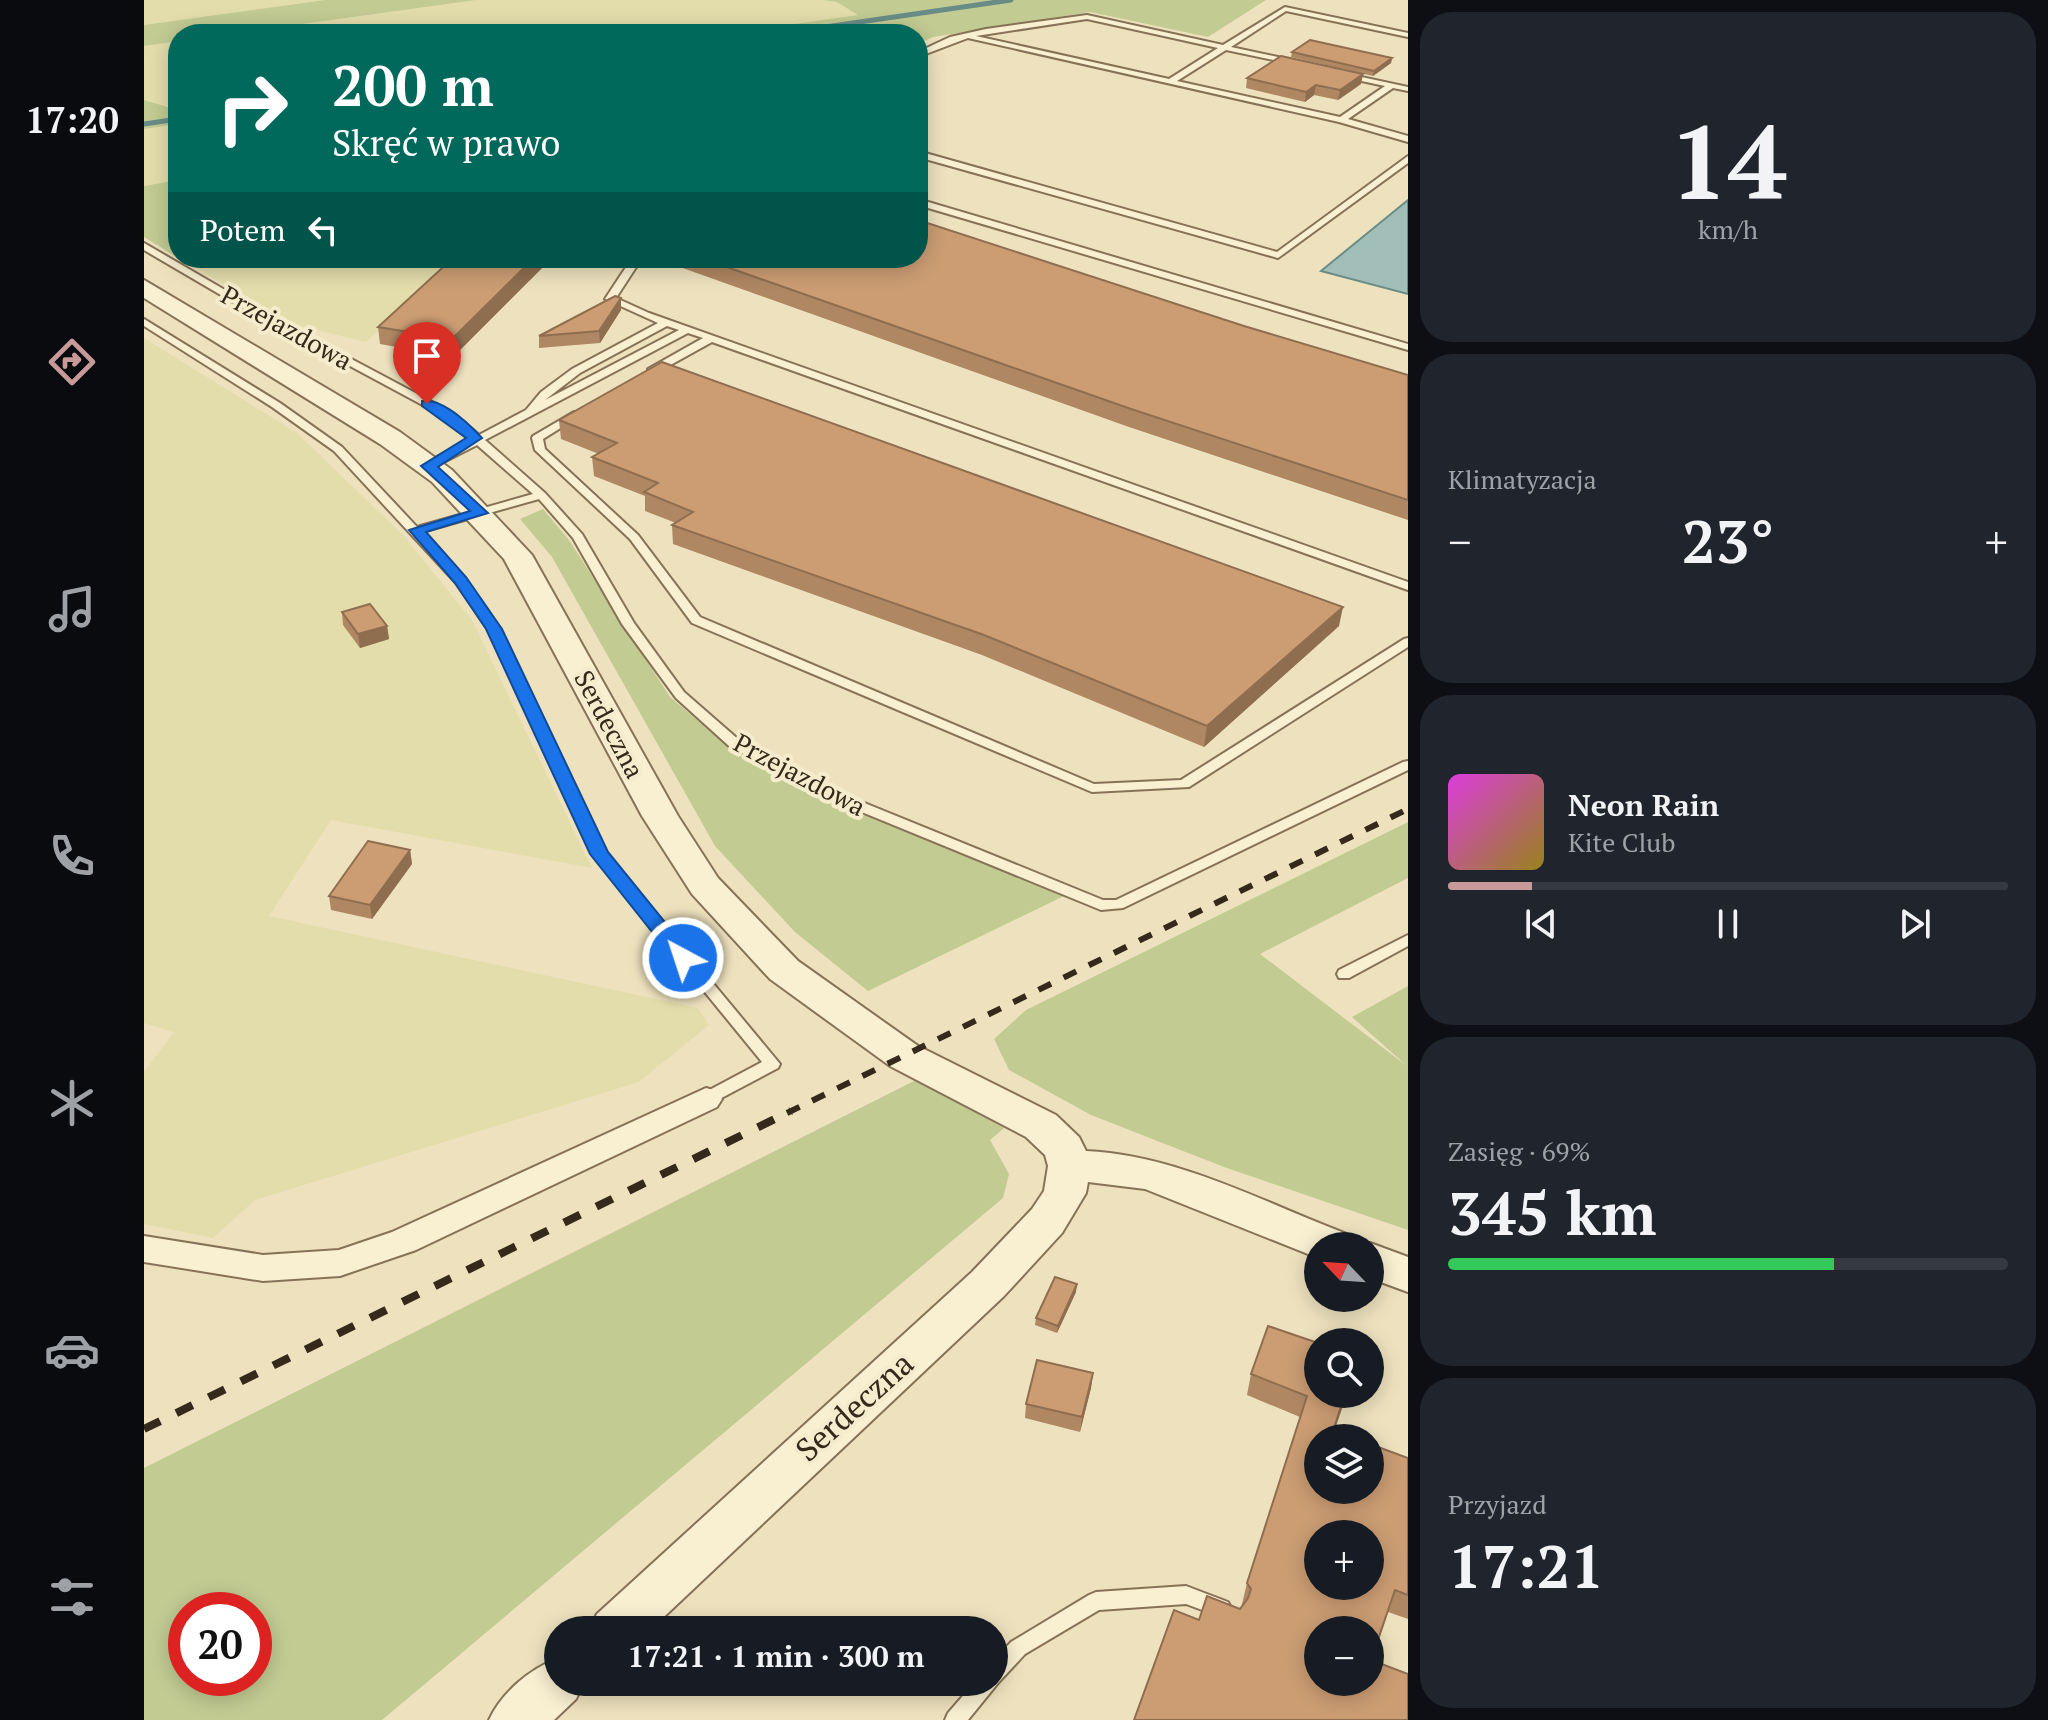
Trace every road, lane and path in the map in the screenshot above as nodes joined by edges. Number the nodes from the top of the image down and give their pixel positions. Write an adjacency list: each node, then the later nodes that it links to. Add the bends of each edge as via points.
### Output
1 (1408, 35): 3 (lane, via 1285,9)
2 (965, 36): 3 (lane, via 1087,17); 4 (lane); 7 (lane)
3 (1223, 47): 5 (lane); 7 (lane)
4 (928, 51)
5 (1299, 64)
6 (1330, 71): 8 (lane)
7 (1170, 82): 10 (lane)
8 (1392, 85): 9 (lane); 10 (lane)
9 (1408, 89)
10 (1341, 120): 11 (lane)
11 (1408, 139)
12 (928, 157): 13 (lane, via 1278,255)
13 (1408, 159)
14 (928, 205): 24 (lane)
15 (144, 246): 16 (lane, Przejazdowa)
16 (168, 260)
17 (181, 268): 28 (lane, Przejazdowa, via 449,415)
18 (630, 268): 21 (lane, via 610,299)
19 (144, 287): 29 (street, Serdeczna)
20 (144, 322): 32 (lane, via 338,449)
21 (664, 323): 22 (lane); 27 (lane, via 596,360 540,398)
22 (686, 330): 23 (lane); 27 (lane)
23 (709, 339): 25 (lane); 33 (lane)
24 (1408, 347)
25 (643, 376)
26 (591, 405): 34 (lane, via 537,438 540,450 634,537 696,620 1092,788 1184,784)
27 (530, 412): 28 (lane)
28 (475, 438): 29 (lane); 30 (lane, Przejazdowa)
29 (428, 466): 31 (street, Serdeczna)
30 (541, 495): 31 (lane); 35 (lane, Przejazdowa, via 578,536 628,624 680,695 734,743 830,794 1101,905 1118,905)
31 (481, 513): 32 (lane); 39 (street, Serdeczna, via 517,555 660,816 705,886 784,970 904,1056 1041,1126 1064,1148)
32 (417, 530): 38 (lane, via 494,629 599,854 772,1064)
33 (1408, 586)
34 (1408, 642)
35 (1408, 765)
36 (1408, 940): 37 (lane)
37 (1344, 974)
38 (706, 1099): 41 (street, via 404,1241 340,1263 263,1268)
39 (1069, 1166): 40 (street, via 1151,1175); 45 (street, Serdeczna, via 1065,1193 1047,1221 988,1284)
40 (1304, 1235)
41 (144, 1249)
42 (1384, 1266): 43 (street)
43 (1408, 1275)
44 (1233, 1612): 46 (lane, via 1186,1595 1096,1601)
45 (630, 1616)
46 (1008, 1659)
47 (544, 1695): 49 (street)
48 (976, 1696): 50 (lane)
49 (516, 1720)
50 (955, 1720)

